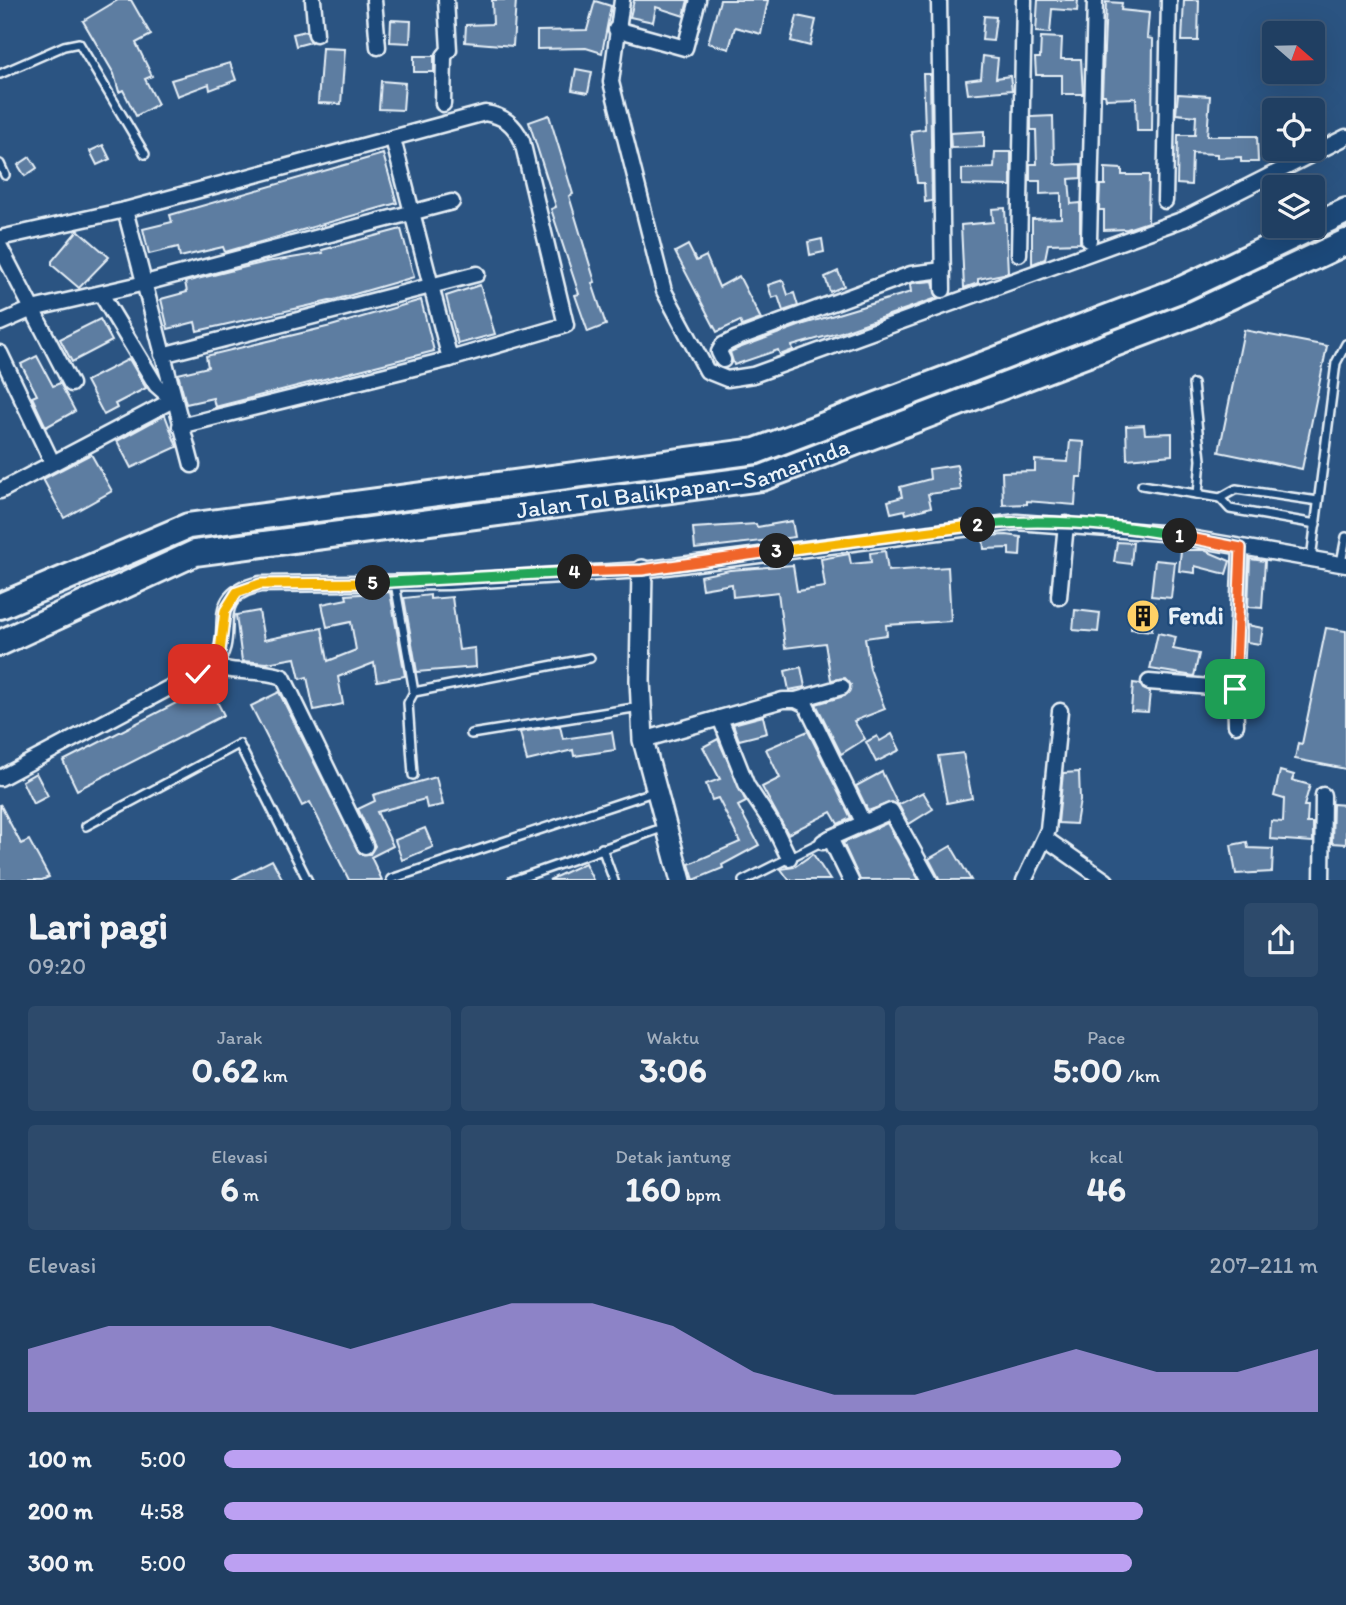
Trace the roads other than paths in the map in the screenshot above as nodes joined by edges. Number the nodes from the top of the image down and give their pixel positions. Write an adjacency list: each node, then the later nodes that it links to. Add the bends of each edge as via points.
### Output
1 (313, 0): 11 (street)
2 (374, 0): 12 (street)
3 (446, 0): 14 (street, via 449,50 444,56)
4 (622, 0): 10 (street)
5 (698, 0): 10 (street, via 685,48)
6 (939, 0): 30 (street)
7 (1024, 0): 29 (street)
8 (1095, 0): 26 (street)
9 (1169, 0): 20 (street)
10 (616, 29): 15 (street, via 611,82 664,291 707,371 727,379 753,375 1184,219)
11 (316, 34)
12 (378, 47)
13 (0, 75): 17 (lane, via 79,43)
14 (443, 104)
15 (1346, 137)
16 (393, 139): 22 (street); 24 (street); 41 (street, via 485,113 508,120 523,141 566,325)
17 (145, 155)
18 (0, 164): 19 (lane)
19 (5, 175)
20 (1165, 201)
21 (452, 202): 24 (street)
22 (125, 210): 25 (street); 32 (street)
23 (1346, 211): 63 (highway, Jalan Tol Balikpapan–Samarinda, via 1182,289 756,451 188,526)
24 (412, 212): 32 (street); 33 (street)
25 (0, 238)
26 (1089, 240)
27 (1346, 242): 64 (highway, Jalan Tol Balikpapan–Samarinda, via 1193,314 762,478 195,553 25,629)
28 (0, 247): 36 (street)
29 (1019, 254)
30 (943, 270): 34 (street); 42 (street, via 911,274 735,339 723,345 719,352)
31 (477, 274): 33 (street)
32 (145, 283): 35 (street); 40 (street)
33 (431, 285): 40 (street); 41 (street)
34 (943, 290)
35 (102, 294): 36 (street); 45 (street, via 156,385)
36 (32, 309): 37 (street); 43 (street)
37 (0, 323)
38 (1346, 344): 53 (lane, via 1336,363)
39 (0, 353): 47 (street)
40 (162, 355): 45 (street)
41 (450, 359): 46 (street)
42 (723, 360)
43 (71, 384)
44 (1193, 384): 51 (lane, via 1200,449)
45 (173, 400): 46 (street); 47 (street)
46 (180, 426): 48 (street)
47 (52, 462): 50 (street)
48 (192, 465)
49 (1142, 485): 51 (lane)
50 (0, 491)
51 (1198, 494): 52 (lane)
52 (1220, 498): 53 (lane, via 1236,489); 55 (lane, via 1230,509)
53 (1318, 501): 55 (lane)
54 (1066, 524): 57 (street, via 1161,533); 60 (street, via 973,525); 62 (street)
55 (1316, 524): 58 (lane)
56 (1346, 537): 59 (lane)
57 (1241, 548): 58 (street); 69 (street)
58 (1311, 560): 59 (street)
59 (1343, 565)
60 (642, 570): 61 (street); 72 (street)
61 (395, 583): 66 (street, via 245,587 229,601 221,652); 70 (lane)
62 (1059, 597)
63 (0, 606)
64 (0, 645)
65 (590, 658): 70 (lane)
66 (212, 664): 79 (street); 87 (street, via 228,672 270,672 282,677)
67 (1149, 682): 69 (street)
68 (842, 687): 71 (street)
69 (1235, 689): 75 (street)
70 (414, 692): 78 (lane, via 408,703)
71 (796, 700): 74 (street); 82 (street, via 806,705)
72 (641, 707): 76 (lane); 77 (street)
73 (1060, 711): 85 (street)
74 (720, 718): 77 (street); 89 (street, via 747,786)
75 (1236, 725)
76 (471, 734)
77 (643, 740): 80 (street)
78 (413, 775)
79 (0, 778)
80 (656, 791): 84 (street); 90 (lane)
81 (1323, 795): 100 (street)
82 (863, 822): 86 (street); 97 (street, via 884,811 893,812)
83 (86, 826): 91 (lane, via 239,744)
84 (666, 826): 88 (lane); 94 (street)
85 (1046, 839): 98 (street); 99 (street)
86 (826, 840): 89 (lane); 96 (street)
87 (365, 846)
88 (602, 848): 92 (lane); 93 (lane)
89 (789, 858): 95 (lane)
90 (391, 879)
91 (308, 880)
92 (512, 880)
93 (614, 880)
94 (681, 880)
95 (743, 880)
96 (851, 880)
97 (930, 880)
98 (1024, 880)
99 (1106, 880)
100 (1322, 880)

